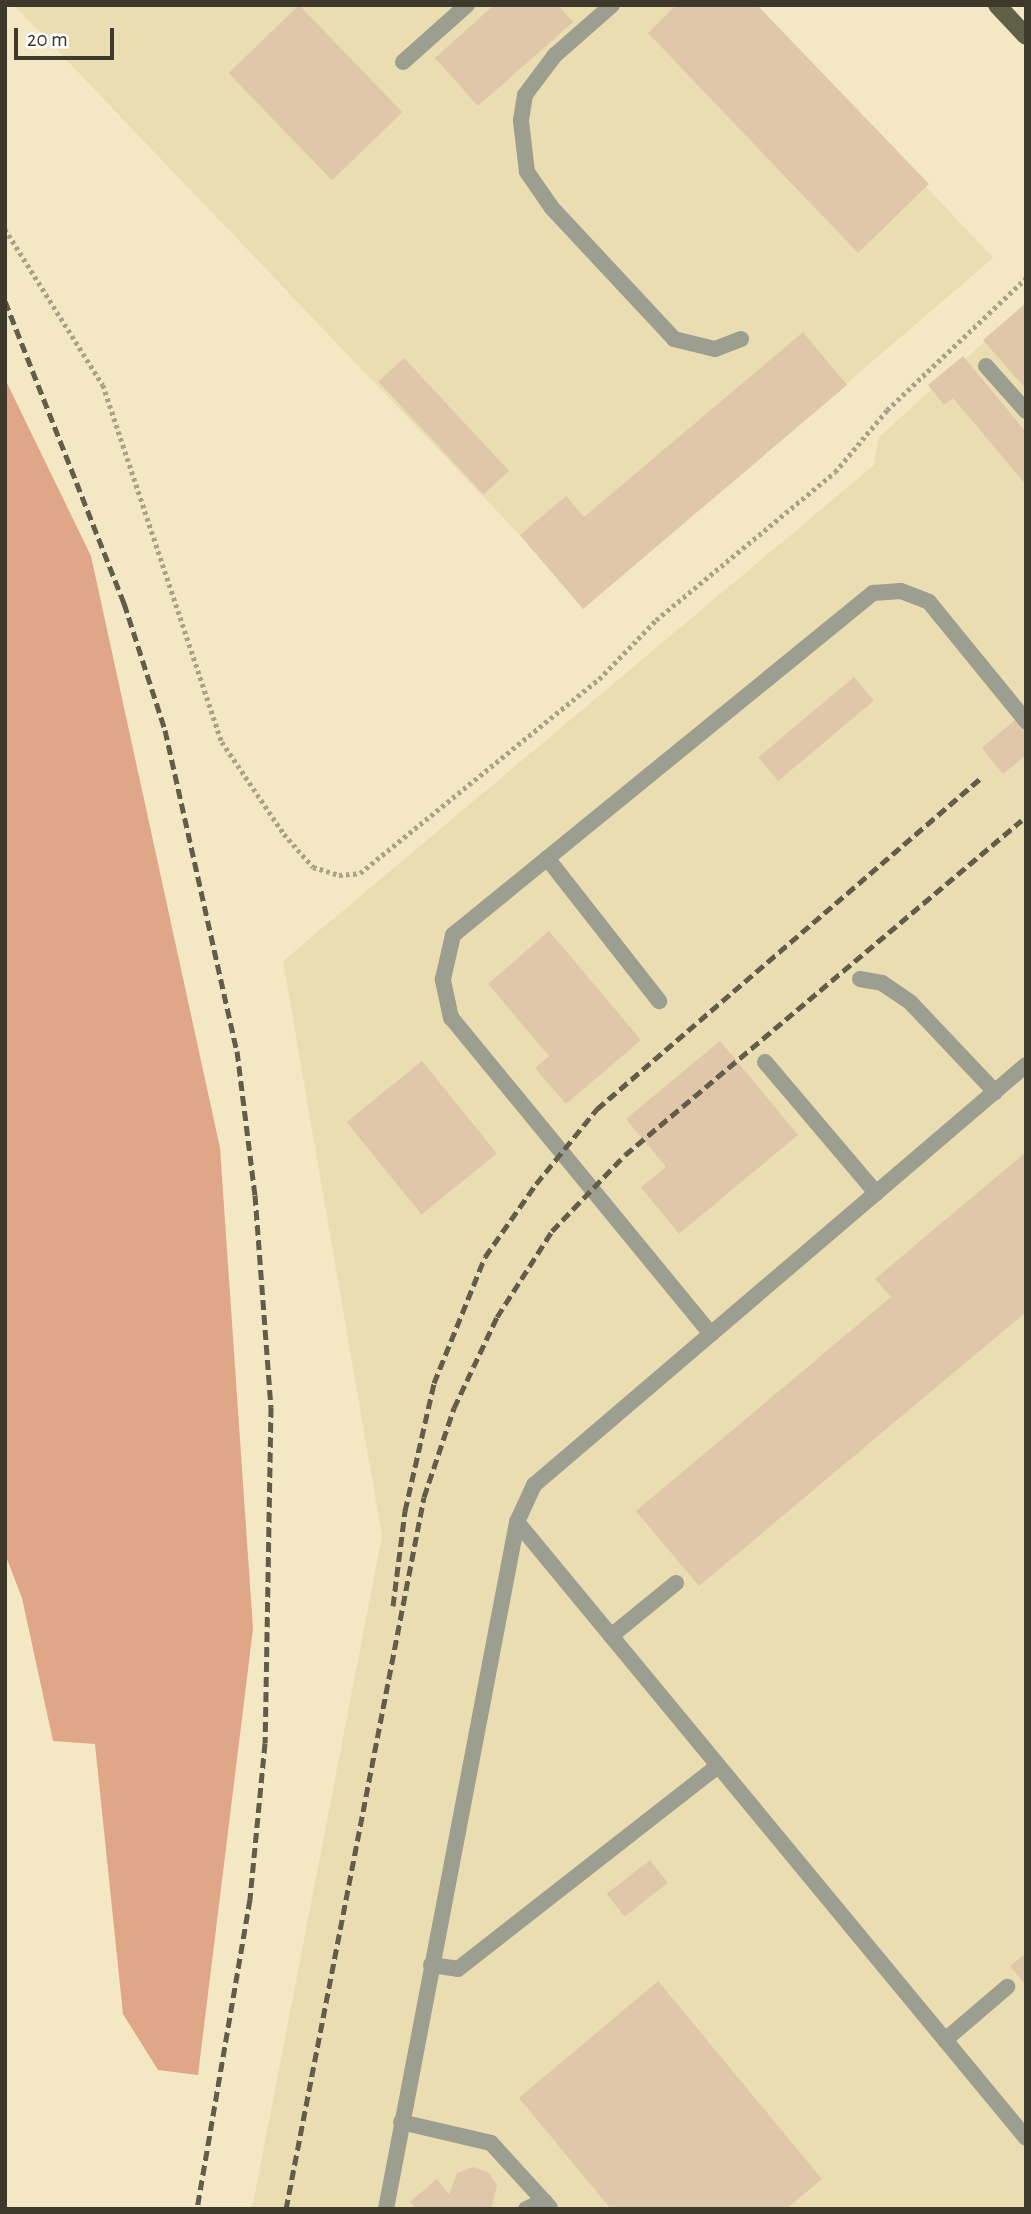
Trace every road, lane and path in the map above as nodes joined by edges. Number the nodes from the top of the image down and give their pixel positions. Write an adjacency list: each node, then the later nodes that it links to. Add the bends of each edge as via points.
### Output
1 (467, 5): 5 (lane)
2 (612, 5): 8 (lane, via 555,55 525,95 520,121 527,172 552,208 674,339 715,349)
3 (997, 5): 4 (main road)
4 (1026, 36)
5 (403, 62)
6 (5, 229): 7 (path, via 103,385 222,742 284,835 313,867 339,875 360,873 598,679 656,620 835,471 887,410)
7 (1026, 278)
8 (741, 339)
9 (986, 366): 10 (lane)
10 (1026, 411)
11 (1026, 721): 12 (lane, via 929,602 901,591 873,593)
12 (547, 858): 14 (lane); 19 (lane, via 453,935 443,979 451,1018)
13 (860, 979): 17 (lane, via 883,983 910,1002)
14 (659, 1001)
15 (765, 1062): 18 (lane)
16 (1026, 1065): 17 (lane)
17 (995, 1092): 18 (lane)
18 (876, 1193): 19 (lane)
19 (711, 1334): 20 (lane, via 534,1485)
20 (517, 1522): 22 (lane); 24 (lane)
21 (676, 1583): 22 (lane)
22 (611, 1636): 23 (lane)
23 (718, 1766): 24 (lane, via 458,1969); 26 (lane)
24 (431, 1965): 27 (lane)
25 (1007, 1987): 26 (lane)
26 (945, 2040): 28 (lane)
27 (401, 2122): 29 (lane, via 491,2143); 30 (lane)
28 (1026, 2138)
29 (547, 2205): 31 (lane)
30 (386, 2209)
31 (526, 2209)

